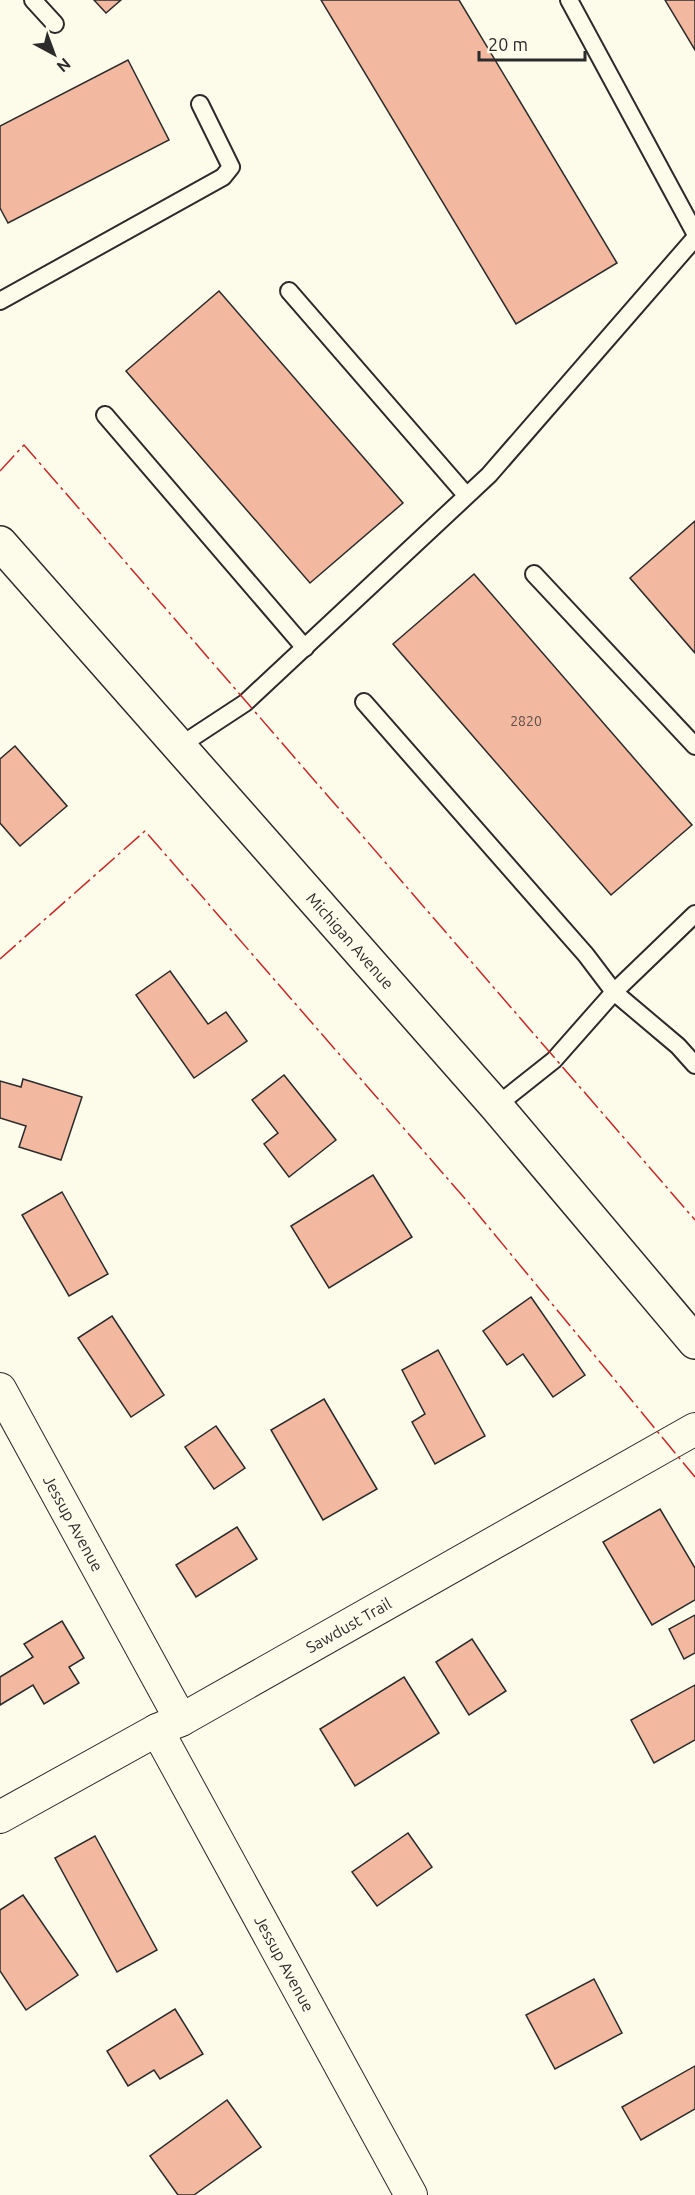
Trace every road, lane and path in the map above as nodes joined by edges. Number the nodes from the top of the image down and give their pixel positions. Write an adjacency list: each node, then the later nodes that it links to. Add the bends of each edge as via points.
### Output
1 (33, 0): 3 (lane)
2 (569, 0): 5 (lane)
3 (56, 24)
4 (200, 104): 8 (lane, via 231,167 224,177)
5 (695, 233)
6 (695, 238): 10 (lane, via 489,475)
7 (289, 291): 10 (lane)
8 (0, 301)
9 (105, 415): 13 (lane)
10 (466, 495): 13 (lane)
11 (0, 543): 16 (main road, Michigan Avenue)
12 (534, 574): 15 (lane)
13 (305, 648): 16 (lane, via 245,703)
14 (364, 702): 18 (lane)
15 (695, 746)
16 (178, 747): 20 (main road, Michigan Avenue)
17 (695, 914): 18 (lane)
18 (614, 992): 19 (lane); 20 (lane, via 554,1060)
19 (695, 1065)
20 (496, 1106): 21 (main road, Michigan Avenue)
21 (695, 1342)
22 (0, 1389): 24 (street, Jessup Avenue)
23 (695, 1429): 24 (street, Sawdust Trail)
24 (169, 1725): 25 (street, Sawdust Trail); 26 (street, Jessup Avenue)
25 (0, 1817)
26 (411, 2195)

